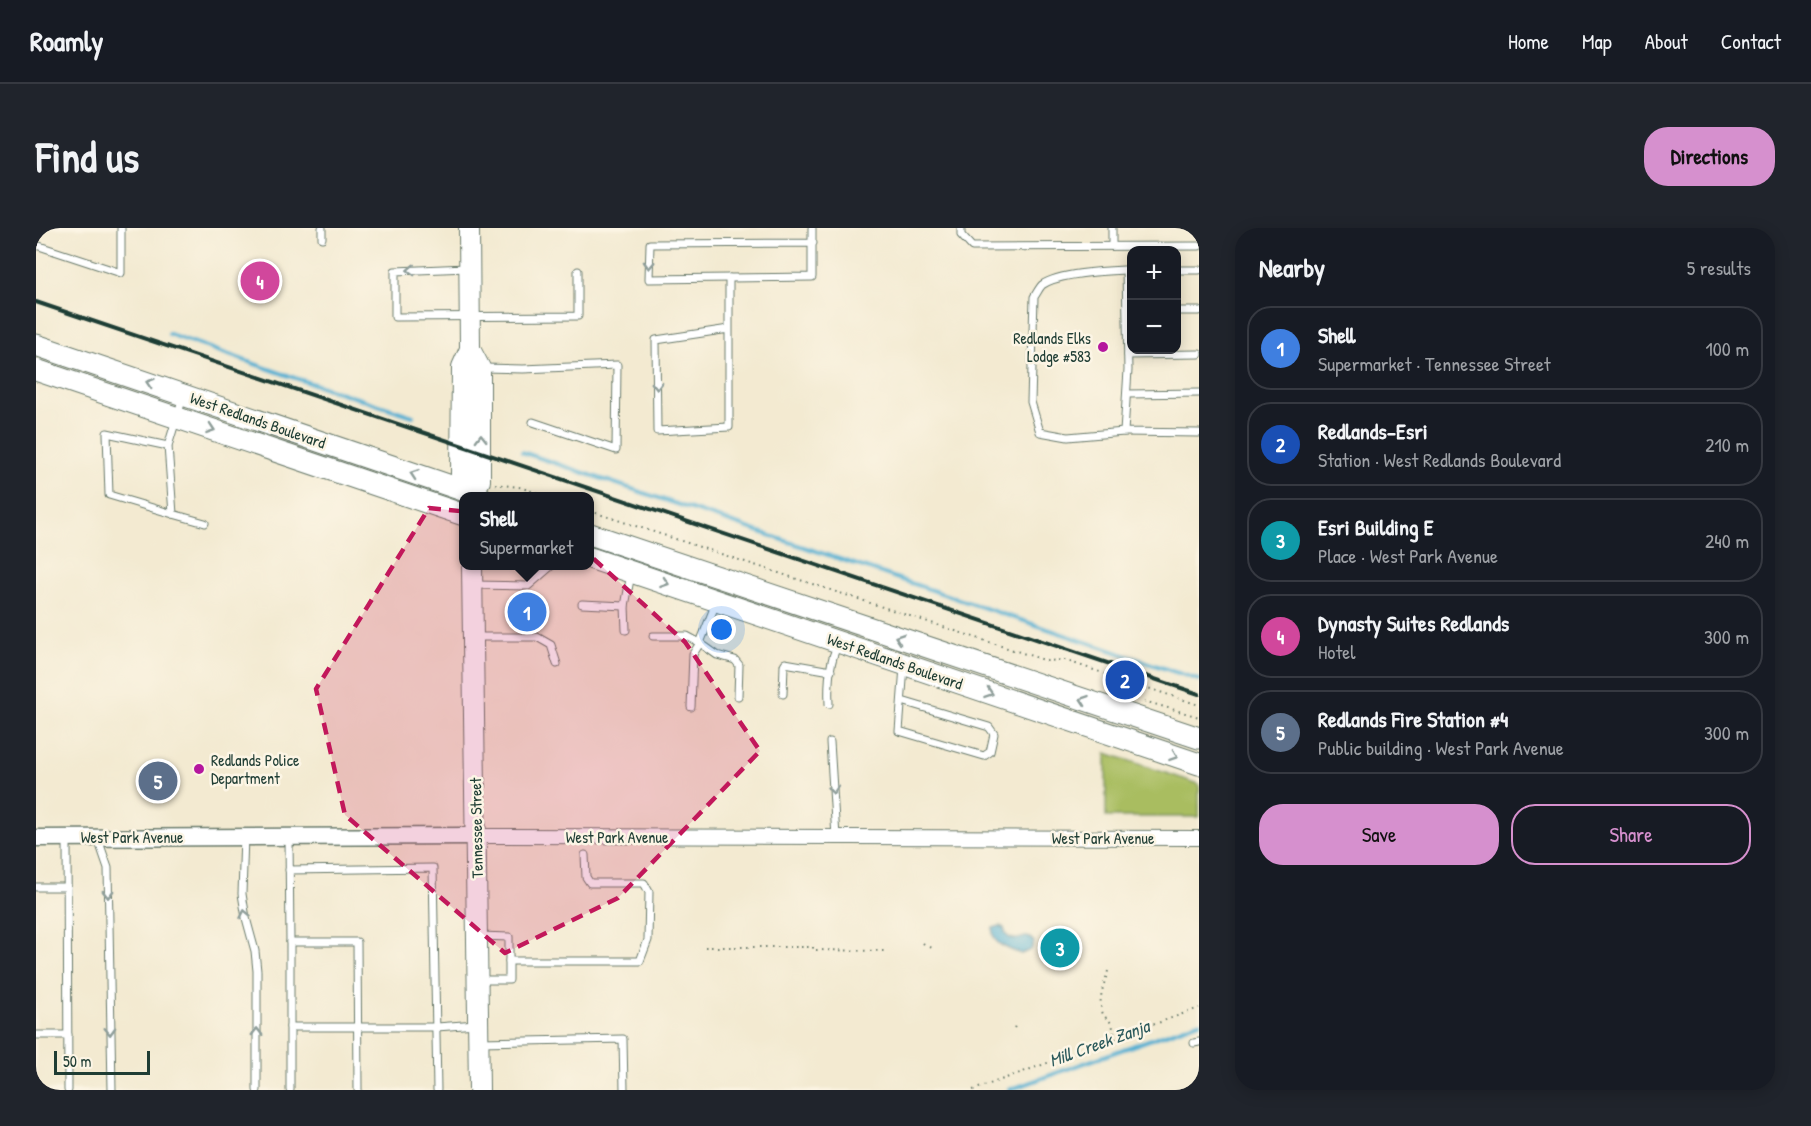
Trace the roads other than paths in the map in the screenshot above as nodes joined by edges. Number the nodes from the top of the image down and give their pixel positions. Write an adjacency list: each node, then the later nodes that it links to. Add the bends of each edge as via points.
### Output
1 (121, 228): 9 (lane, via 121,273)
2 (322, 228): 7 (lane)
3 (469, 228): 12 (main road)
4 (812, 228): 8 (lane)
5 (961, 228): 10 (lane, via 961,235 972,247)
6 (1112, 228): 10 (lane)
7 (322, 238)
8 (813, 243): 17 (lane, via 812,277); 17 (lane, one-way to 17, via 650,243 648,279)
9 (36, 245)
10 (1112, 246): 11 (lane)
11 (1199, 246)
12 (470, 268): 20 (main road); 20 (lane, one-way to 20, via 394,271 395,317)
13 (1127, 270): 33 (lane, via 1101,271 1041,286 1034,297 1031,402 1040,432 1068,437)
14 (1181, 270): 15 (lane)
15 (1199, 270)
16 (578, 271): 20 (lane, via 578,316)
17 (729, 278): 21 (lane)
18 (1199, 310): 19 (lane)
19 (1181, 311)
20 (470, 316): 23 (main road)
21 (729, 329): 21 (lane, one-way to 21, via 656,340 657,431 729,427)
22 (36, 345): 29 (main road, West Redlands Boulevard, one-way to 22)
23 (470, 349): 26 (main road); 36 (main road, via 462,367 461,474)
24 (1199, 354): 25 (lane)
25 (1128, 355): 30 (lane)
26 (480, 368): 32 (lane, via 617,365 616,450); 36 (main road, one-way to 26)
27 (36, 370): 31 (main road, West Redlands Boulevard)
28 (1199, 393): 30 (lane)
29 (184, 394): 31 (lane); 36 (main road, West Redlands Boulevard, one-way to 29)
30 (1128, 394): 33 (lane)
31 (176, 417): 35 (lane); 37 (main road, West Redlands Boulevard, one-way to 37)
32 (533, 422)
33 (1124, 432): 34 (lane)
34 (1199, 433)
35 (168, 446): 38 (lane); 38 (lane, via 107,433 109,495)
36 (479, 492)
37 (459, 513)
38 (173, 514): 39 (lane)
39 (205, 523)
40 (594, 535): 61 (main road, West Redlands Boulevard, one-way to 40)
41 (594, 559): 43 (main road, West Redlands Boulevard)
42 (546, 570): 44 (lane, via 528,586)
43 (632, 572): 45 (main road, West Redlands Boulevard, one-way to 45); 47 (lane)
44 (472, 575): 50 (main road, Tennessee Street)
45 (717, 601): 51 (main road, West Redlands Boulevard); 52 (lane)
46 (582, 604): 47 (lane)
47 (625, 606): 48 (lane)
48 (626, 630)
49 (653, 636): 52 (lane, via 687,636)
50 (472, 637): 53 (lane, via 537,637 551,645); 66 (main road, Tennessee Street)
51 (839, 642): 54 (main road, West Redlands Boulevard); 55 (lane)
52 (700, 643): 57 (lane, via 740,665); 60 (lane, via 693,654)
53 (557, 664)
54 (904, 664): 58 (lane); 63 (main road, West Redlands Boulevard, one-way to 63)
55 (831, 670): 56 (lane, via 785,663); 59 (lane)
56 (783, 694)
57 (738, 696)
58 (902, 701): 58 (lane, via 899,731 984,756 990,752 994,734 989,728)
59 (829, 704)
60 (691, 707)
61 (1199, 738)
62 (830, 742): 68 (lane, one-way to 68)
63 (1199, 764)
64 (244, 836): 65 (street, West Park Avenue); 70 (street, West Park Avenue); 88 (lane, one-way to 64, via 257,971 242,894)
65 (289, 836): 66 (street, West Park Avenue); 73 (lane)
66 (476, 836): 68 (street, West Park Avenue); 76 (main road, Tennessee Street)
67 (67, 837): 69 (street, West Park Avenue); 70 (street, West Park Avenue); 75 (lane)
68 (836, 837): 71 (street, West Park Avenue)
69 (36, 838)
70 (98, 838): 87 (lane, one-way to 87, via 108,868)
71 (1199, 838)
72 (585, 855): 78 (lane, via 590,883 644,883 649,892 648,940 640,961)
73 (289, 870): 77 (lane); 82 (lane, via 433,868)
74 (36, 887): 75 (lane)
75 (67, 887): 85 (lane)
76 (478, 936): 78 (lane, via 508,936); 79 (main road, Tennessee Street)
77 (290, 942): 80 (lane); 81 (lane, via 357,942)
78 (509, 961): 79 (lane, via 509,980)
79 (478, 980): 83 (main road, Tennessee Street)
80 (290, 1027): 81 (lane); 89 (lane)
81 (357, 1027): 82 (lane); 90 (lane)
82 (436, 1027): 83 (lane); 91 (lane)
83 (478, 1033): 92 (main road, Tennessee Street); 93 (lane, via 623,1040)
84 (36, 1035): 85 (lane)
85 (68, 1035): 86 (lane)
86 (68, 1090)
87 (112, 1090)
88 (257, 1090)
89 (290, 1090)
90 (358, 1090)
91 (437, 1090)
92 (479, 1090)
93 (624, 1090)

